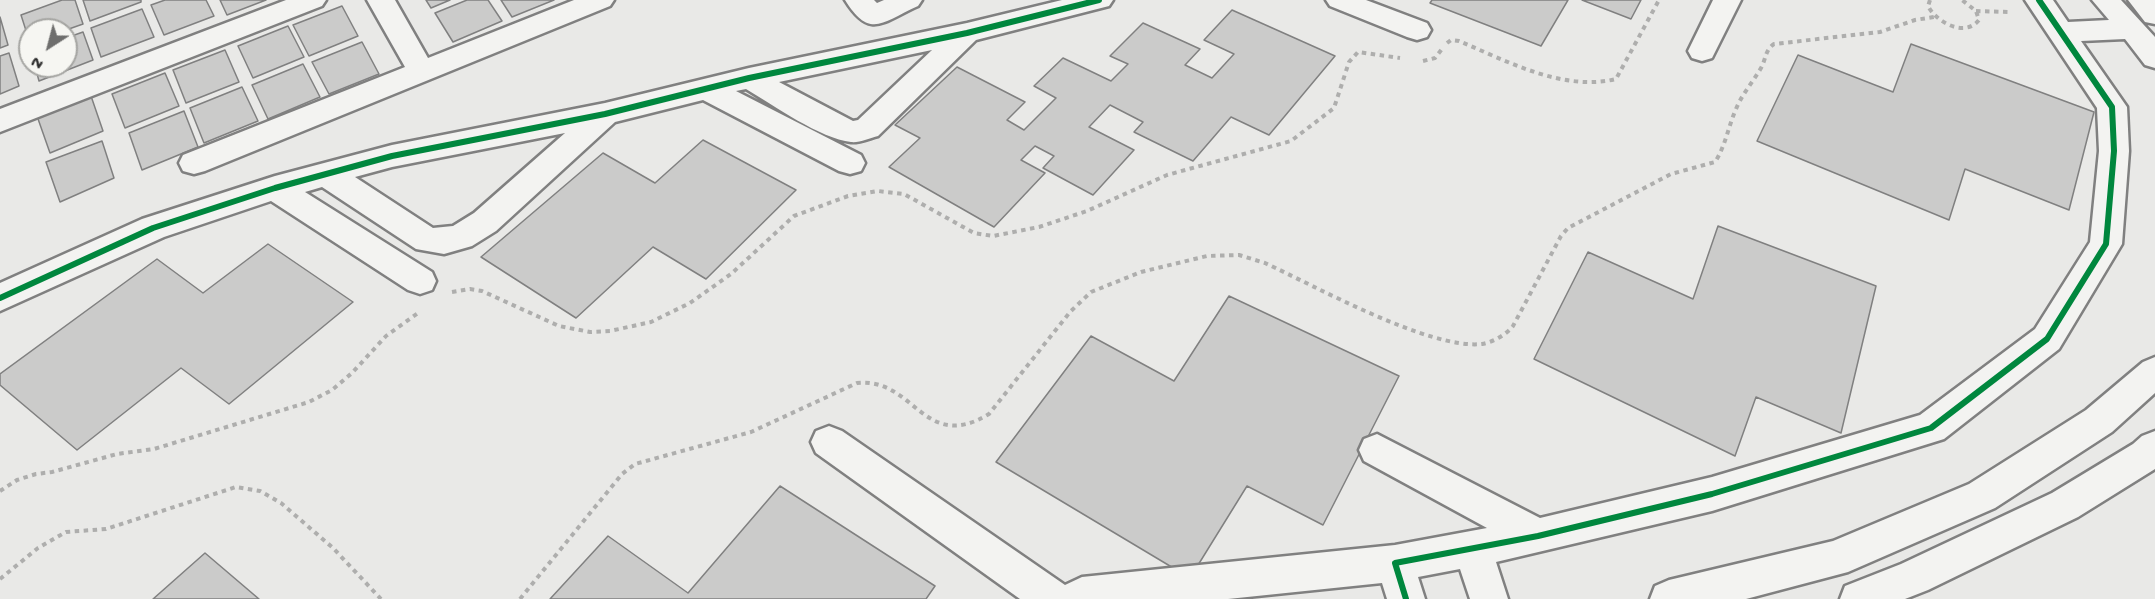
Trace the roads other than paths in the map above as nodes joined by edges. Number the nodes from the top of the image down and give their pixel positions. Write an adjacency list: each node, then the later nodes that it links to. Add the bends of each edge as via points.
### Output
1 (312, 0): 23 (street)
2 (381, 0): 19 (street)
3 (600, 0): 19 (street)
4 (859, 0): 5 (street, via 872,16)
5 (908, 0)
6 (1100, 0): 16 (street)
7 (1340, 0): 14 (street)
8 (1727, 0): 17 (street)
9 (2039, 0): 15 (street)
10 (2106, 0): 13 (street)
11 (2142, 0): 12 (street)
12 (2155, 15)
13 (2130, 29): 15 (street); 18 (street)
14 (1417, 30)
15 (2061, 32): 34 (street, via 2112,106 2114,151 2106,244 2047,339 1931,428 1712,494)
16 (967, 33): 20 (street); 20 (street, via 868,128 853,132 838,128)
17 (1702, 51)
18 (2155, 58)
19 (422, 71): 24 (street)
20 (749, 78): 21 (street)
21 (708, 89): 22 (street); 25 (street)
22 (605, 114): 26 (street, via 392,156); 26 (street, via 484,222 461,237 444,241 427,240)
23 (0, 122)
24 (194, 162)
25 (850, 163)
26 (328, 175): 27 (street)
27 (275, 188): 28 (street); 29 (street, via 153,228)
28 (433, 288)
29 (0, 298)
30 (2155, 372): 41 (street, via 2099,421 1982,496 1835,559)
31 (829, 442): 37 (street)
32 (2155, 447): 42 (street, via 2065,505 1914,578)
33 (1377, 450): 34 (street)
34 (1538, 536): 35 (street)
35 (1473, 549): 36 (street); 40 (street)
36 (1395, 563): 38 (street); 39 (street)
37 (1052, 599)
38 (1077, 599)
39 (1406, 599)
40 (1489, 599)
41 (1669, 599)
42 (1859, 599)

